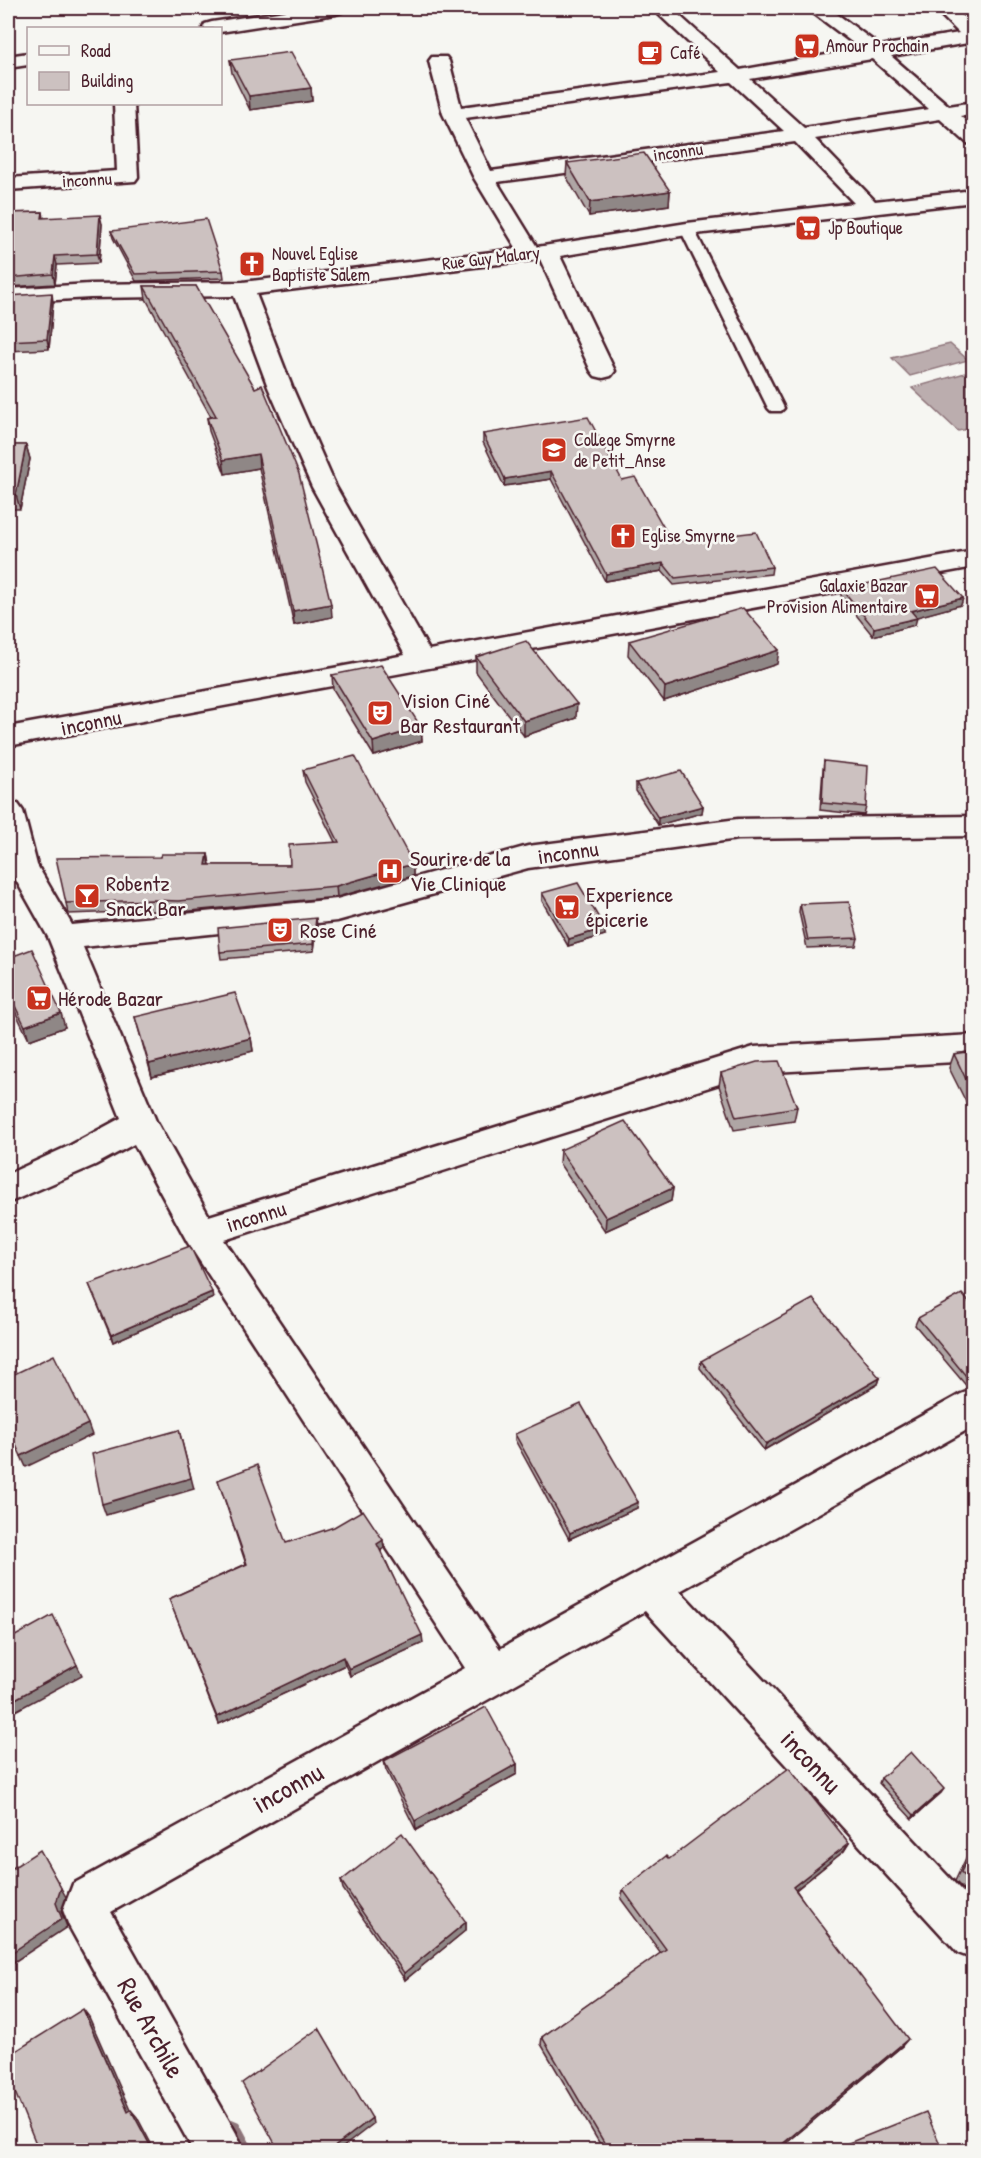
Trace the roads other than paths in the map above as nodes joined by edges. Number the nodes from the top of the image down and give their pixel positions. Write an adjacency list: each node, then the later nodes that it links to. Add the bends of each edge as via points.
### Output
1 (336, 8): 5 (street)
2 (661, 8): 11 (street)
3 (818, 8): 7 (street)
4 (943, 8): 6 (street)
5 (218, 27)
6 (974, 36): 7 (street)
7 (876, 52): 11 (street); 14 (street)
8 (27, 59): 10 (street)
9 (439, 61): 15 (street)
10 (8, 62)
11 (736, 76): 15 (street); 16 (street)
12 (123, 105): 19 (street, inconnu, via 128,177)
13 (974, 108): 14 (street, inconnu)
14 (943, 113): 16 (street, inconnu); 17 (street)
15 (453, 114): 18 (street)
16 (800, 135): 18 (street, inconnu); 21 (street)
17 (974, 139)
18 (484, 178): 23 (street)
19 (8, 184)
20 (974, 196): 21 (street, Rue Guy Malary)
21 (870, 208): 22 (street, Rue Guy Malary)
22 (687, 229): 23 (street, Rue Guy Malary); 27 (lane)
23 (539, 252): 24 (street, Rue Guy Malary); 26 (street)
24 (243, 289): 25 (street, Rue Guy Malary); 29 (street, via 324,487)
25 (8, 296)
26 (603, 371)
27 (776, 408)
28 (974, 559): 29 (street, inconnu)
29 (421, 660): 30 (street, inconnu)
30 (8, 737)
31 (8, 811): 33 (street, inconnu, via 22,865)
32 (974, 826): 33 (street, inconnu, via 738,829 528,857 337,910)
33 (63, 938): 35 (street, inconnu)
34 (974, 1048): 37 (street, inconnu, via 754,1060)
35 (140, 1124): 36 (street); 37 (street, inconnu)
36 (8, 1189)
37 (200, 1233): 40 (street, inconnu)
38 (974, 1406): 39 (street, inconnu)
39 (650, 1586): 40 (street, inconnu); 42 (street, inconnu)
40 (493, 1674): 41 (street, inconnu)
41 (85, 1904): 43 (street, Rue Archile)
42 (974, 1937)
43 (219, 2151)

